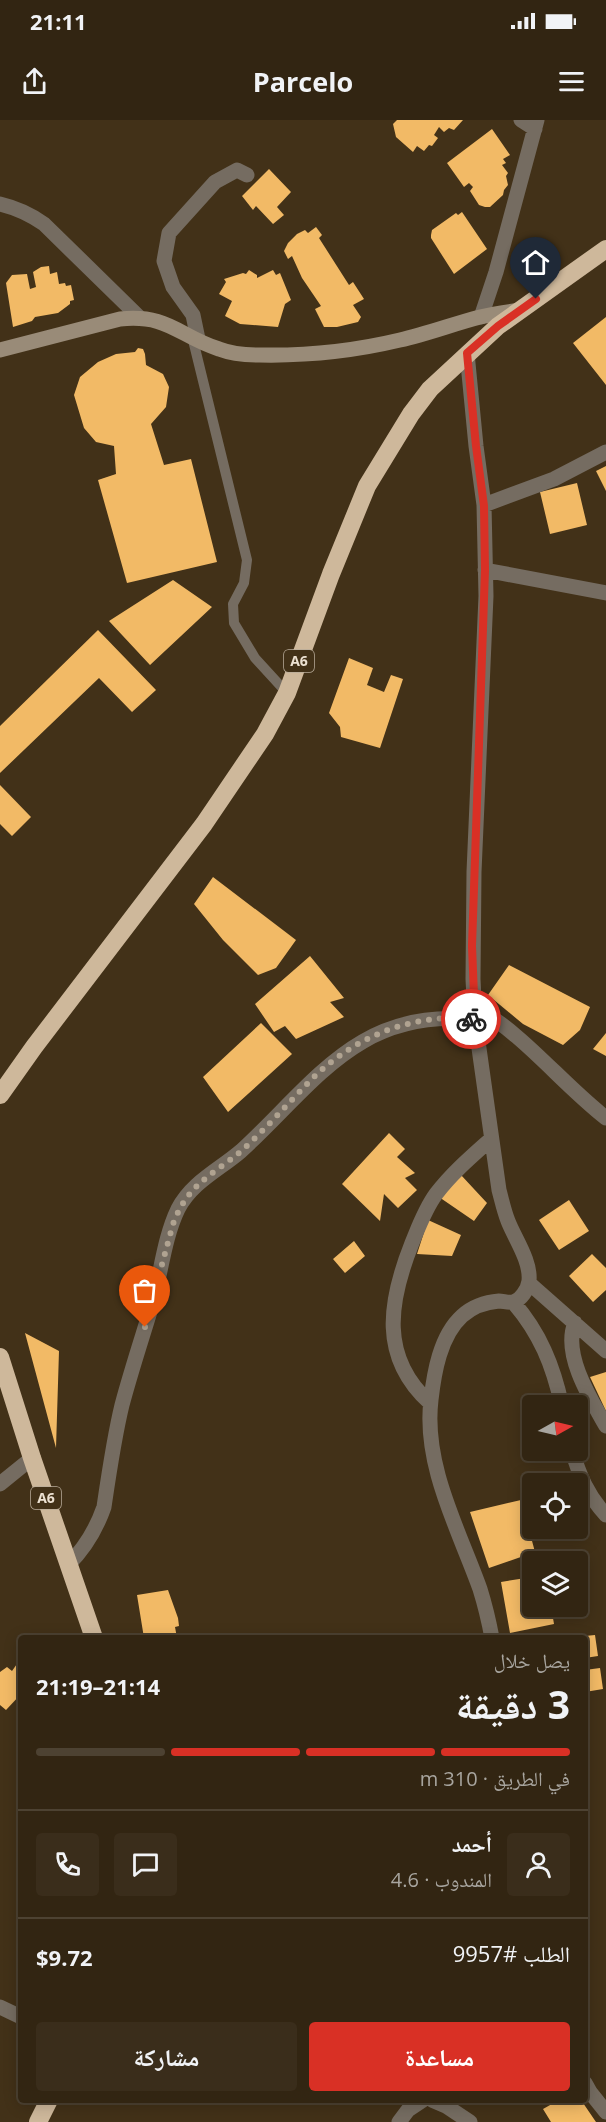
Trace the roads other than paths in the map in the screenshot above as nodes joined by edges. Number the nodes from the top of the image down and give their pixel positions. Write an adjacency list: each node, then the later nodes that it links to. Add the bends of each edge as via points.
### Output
1 (521, 120): 2 (street)
2 (536, 124): 7 (street)
3 (247, 175): 9 (street, via 237,170 215,182 169,233 164,261 173,287 193,315)
4 (0, 204): 8 (street, via 30,214 44,224)
5 (606, 249): 6 (highway, A6)
6 (520, 310): 7 (street); 11 (highway, A6)
7 (481, 316): 9 (street, via 398,341 299,355 233,353)
8 (139, 317): 9 (street, via 165,323); 10 (street)
9 (195, 338): 16 (lane, via 247,560 244,583 233,604 234,623 255,658)
10 (0, 350)
11 (467, 353): 13 (street); 16 (highway, A6, via 411,414 367,486)
12 (606, 452): 13 (street, via 554,479)
13 (484, 506): 14 (street)
14 (485, 570): 15 (street); 17 (street, via 472,946)
15 (606, 593)
16 (287, 693): 18 (highway, A6, via 231,786)
17 (474, 1013): 20 (street, via 494,1017 514,1032); 21 (street); 35 (street, via 393,1028 354,1046 315,1076 240,1152 185,1198 173,1224 122,1406 101,1514 86,1545)
18 (7, 1075): 19 (highway, A6)
19 (0, 1095)
20 (606, 1118)
21 (491, 1139): 22 (street, via 504,1209 525,1260); 29 (street, via 448,1180 428,1206 394,1296 397,1350 413,1384)
22 (529, 1282): 23 (street); 24 (street)
23 (513, 1302): 28 (street, via 541,1342); 29 (street, via 486,1303 460,1317 440,1352)
24 (574, 1323): 25 (street); 30 (street, via 573,1355)
25 (606, 1351)
26 (0, 1357): 27 (highway, A6)
27 (4, 1386): 31 (highway, A6)
28 (558, 1395)
29 (430, 1403): 37 (street, via 436,1465)
30 (606, 1426)
31 (32, 1458): 33 (street); 35 (highway, A6)
32 (575, 1461): 34 (street, via 588,1493)
33 (0, 1484)
34 (606, 1515)
35 (68, 1565): 36 (highway, A6)
36 (93, 1635)
37 (491, 1635)
38 (0, 2007): 39 (street)
39 (18, 2016)
40 (588, 2088): 44 (street)
41 (48, 2103): 45 (highway)
42 (418, 2103): 46 (street)
43 (439, 2103): 47 (street)
44 (606, 2112)
45 (38, 2122)
46 (399, 2122)
47 (470, 2122)

